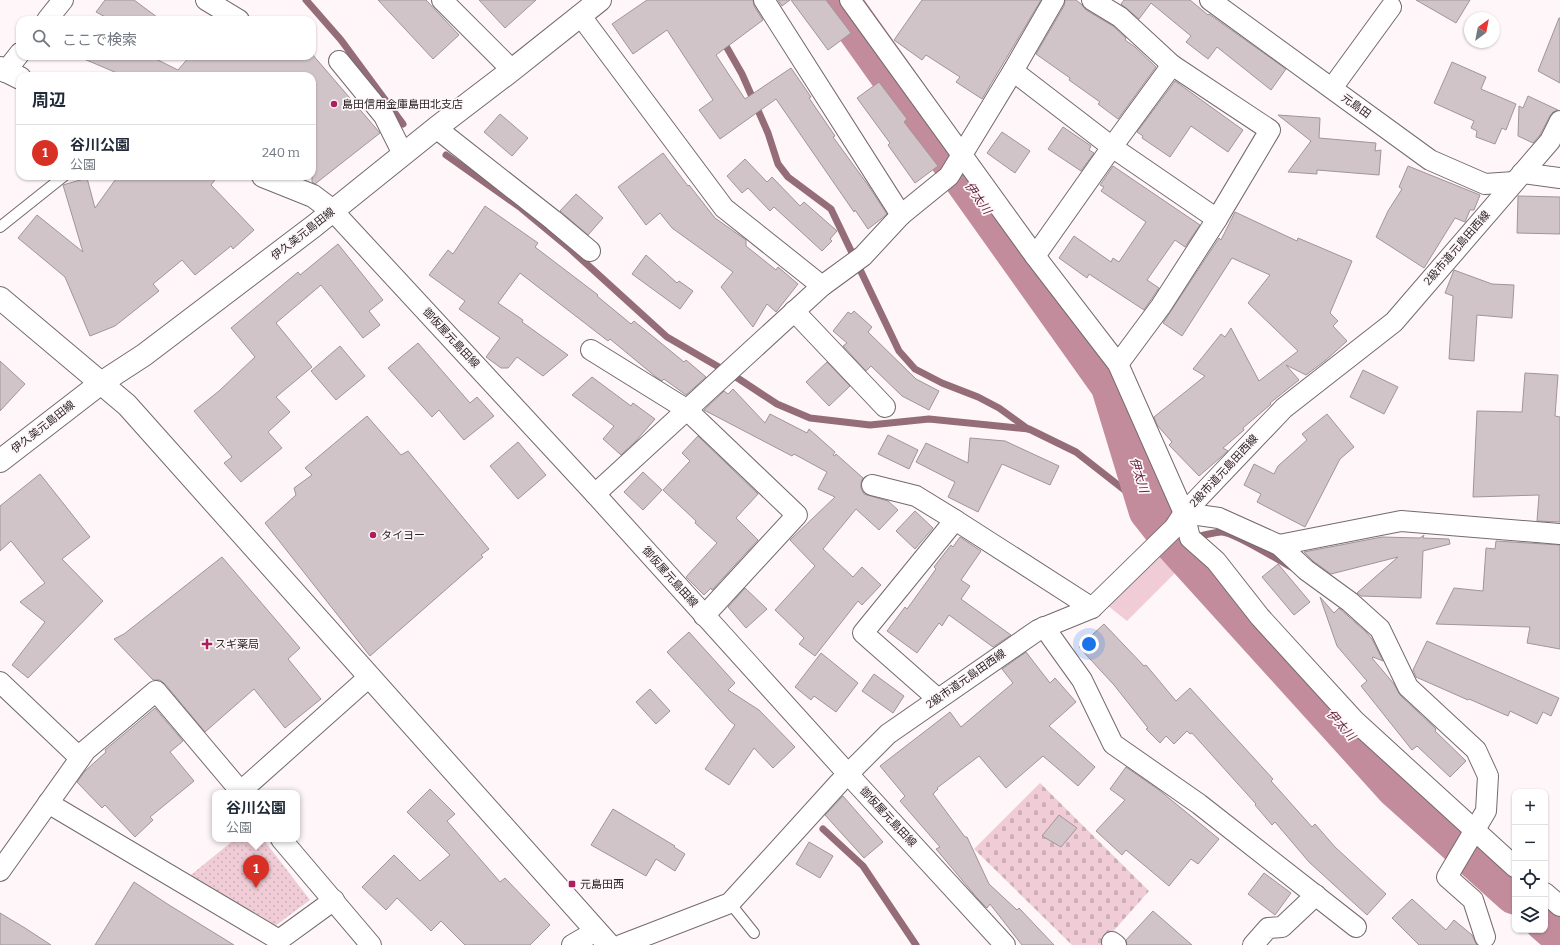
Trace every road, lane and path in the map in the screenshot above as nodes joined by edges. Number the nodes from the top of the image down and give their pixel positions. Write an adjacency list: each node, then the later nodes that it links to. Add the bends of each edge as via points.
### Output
1 (63, 0): 12 (street)
2 (206, 0): 13 (street)
3 (442, 0): 17 (street)
4 (600, 0): 11 (street, 伊久美元島田線)
5 (764, 0): 31 (street)
6 (850, 0): 25 (street)
7 (1054, 0): 18 (street)
8 (1092, 0): 16 (street, via 1120,17)
9 (1215, 1): 20 (street, 元島田)
10 (1391, 7): 20 (street)
11 (580, 15): 17 (street, 伊久美元島田線); 36 (street, via 724,208)
12 (50, 16)
13 (232, 16)
14 (16, 60): 19 (street)
15 (339, 61): 24 (street, via 384,116)
16 (1172, 65): 23 (street); 32 (street, via 1270,130)
17 (512, 70): 22 (street, 伊久美元島田線)
18 (1013, 71): 23 (street); 25 (street)
19 (8, 73)
20 (1332, 88): 26 (street, 元島田, via 1430,160 1485,184)
21 (1560, 121): 26 (street, 2級市道元島田西線, via 1550,141)
22 (436, 128): 24 (street, 伊久美元島田線); 34 (street)
23 (1112, 147): 32 (street); 35 (street)
24 (403, 154): 30 (street, 伊久美元島田線)
25 (956, 163): 31 (street); 35 (street)
26 (1518, 178): 27 (street, 元島田); 47 (street, 2級市道元島田西線, via 1394,322 1284,408)
27 (1560, 178)
28 (59, 180): 33 (lane)
29 (273, 180): 30 (street, via 313,196)
30 (333, 211): 41 (street, 伊久美元島田線, via 144,355); 46 (street, 御仮屋元島田線)
31 (902, 215): 36 (street, via 857,261)
32 (1217, 219): 40 (street, via 1161,306)
33 (0, 227)
34 (590, 251)
35 (1034, 256): 40 (street)
36 (822, 286): 38 (street)
37 (0, 298): 41 (street)
38 (794, 311): 42 (street); 43 (street)
39 (591, 350): 43 (street)
40 (1118, 364): 47 (street)
41 (101, 383): 44 (street, 伊久美元島田線); 54 (street, via 127,405)
42 (885, 407)
43 (686, 409): 46 (street); 52 (street, via 797,515)
44 (0, 461)
45 (872, 485): 48 (street, via 916,496)
46 (595, 494): 52 (street, 御仮屋元島田線)
47 (1184, 513): 50 (street, via 1218,518); 51 (street, 2級市道元島田西線, via 1174,528); 62 (street, via 1190,538 1216,561 1260,617 1344,710)
48 (955, 520): 51 (street); 56 (street, via 863,633)
49 (1560, 534): 50 (street, via 1401,521)
50 (1279, 545): 62 (street, via 1380,629 1408,687 1476,750 1488,776 1486,810)
51 (1092, 608): 53 (street, 2級市道元島田西線)
52 (704, 616): 58 (street, 御仮屋元島田線)
53 (1044, 627): 56 (street, 2級市道元島田西線); 66 (street, via 1082,680 1113,744 1199,804)
54 (369, 678): 60 (street); 74 (street)
55 (0, 682): 57 (street)
56 (938, 699): 58 (street, 2級市道元島田西線, via 888,734)
57 (80, 758): 59 (street, via 86,750 156,691); 61 (street)
58 (848, 774): 69 (street, 2級市道元島田西線); 78 (street, 御仮屋元島田線)
59 (240, 790)
60 (244, 790)
61 (48, 803): 65 (street); 68 (street, via 279,940)
62 (1475, 831): 64 (street); 73 (street, via 1446,877 1473,900)
63 (285, 842): 68 (street)
64 (1512, 864)
65 (1, 866)
66 (1316, 895): 71 (street); 79 (street, via 1282,928 1268,928)
67 (1548, 896): 70 (street)
68 (334, 900): 75 (street)
69 (730, 903): 72 (lane); 77 (street)
70 (1560, 906)
71 (1356, 927)
72 (754, 933)
73 (1485, 937)
74 (602, 938): 76 (street)
75 (371, 945)
76 (572, 945)
77 (621, 945)
78 (1005, 945)
79 (1253, 945)

